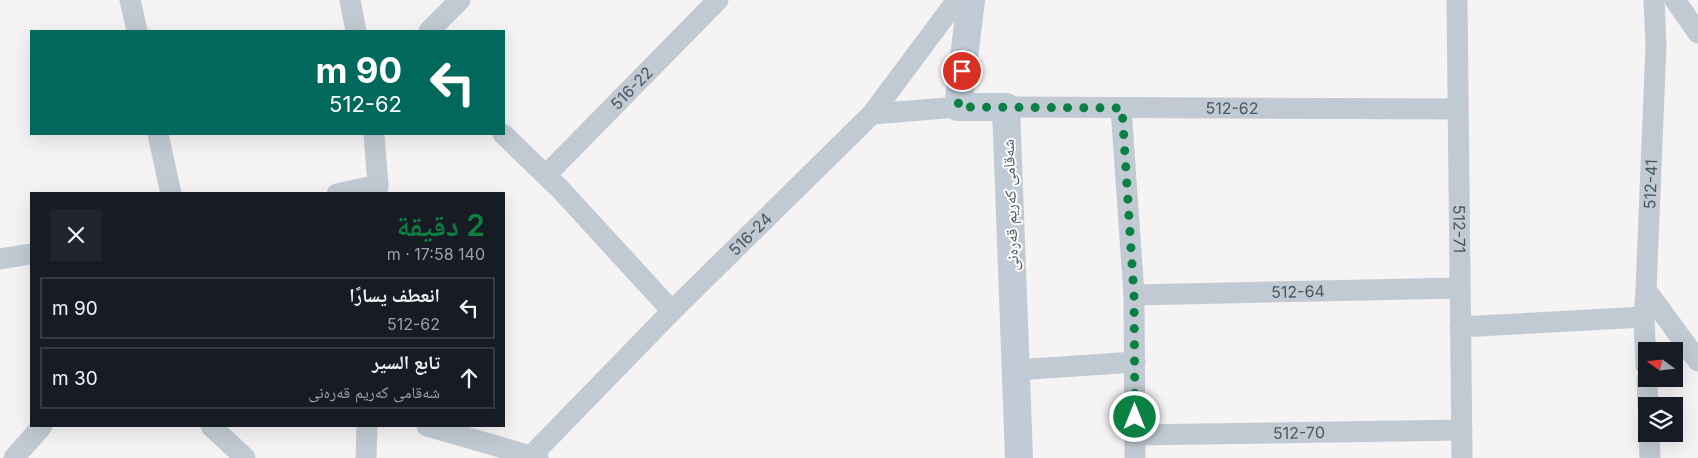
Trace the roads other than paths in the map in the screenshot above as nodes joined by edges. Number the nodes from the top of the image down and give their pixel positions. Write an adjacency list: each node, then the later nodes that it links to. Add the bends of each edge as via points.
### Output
1 (130, 0): 10 (street)
2 (350, 0): 11 (street)
3 (460, 0): 12 (street)
4 (718, 0): 22 (street, 516-22)
5 (957, 0): 18 (street, 516-24)
6 (971, 0): 14 (street)
7 (1457, 0): 17 (street, 512-71)
8 (1654, 0): 29 (street, 512-41, via 1656,45)
9 (1675, 0): 13 (street)
10 (137, 30)
11 (356, 30)
12 (430, 30)
13 (1698, 32)
14 (958, 107): 15 (street); 18 (street)
15 (1006, 107): 16 (street, 512-62); 37 (street, شەقامی کەریم قەرەنی)
16 (1122, 108): 17 (street, 512-62); 30 (street)
17 (1458, 109): 28 (street, 512-71)
18 (872, 114): 31 (street, 516-24)
19 (158, 135): 24 (street)
20 (374, 135): 23 (street)
21 (504, 135): 22 (street)
22 (546, 175): 31 (street)
23 (378, 189): 25 (street)
24 (171, 192)
25 (353, 192)
26 (30, 254): 27 (street)
27 (0, 259)
28 (1460, 288): 30 (street, 512-64); 33 (street, 512-71)
29 (1646, 290): 32 (street, 512-41); 35 (street)
30 (1134, 295): 36 (street)
31 (672, 311): 46 (street, 516-24)
32 (1644, 317): 33 (street); 34 (street, 512-41)
33 (1460, 328): 42 (street, 512-71)
34 (1645, 342)
35 (1698, 361)
36 (1134, 362): 37 (street); 43 (street)
37 (1016, 370): 50 (street, شەقامی کەریم قەرەنی)
38 (41, 427): 47 (street)
39 (212, 427): 48 (street)
40 (367, 427): 49 (street)
41 (429, 427): 45 (street)
42 (1462, 430): 43 (street, 512-70); 52 (street, 512-71)
43 (1135, 435): 51 (street)
44 (1649, 442): 53 (street)
45 (467, 448): 46 (street)
46 (535, 457)
47 (14, 458)
48 (245, 458)
49 (366, 458)
50 (1019, 458)
51 (1135, 458)
52 (1462, 458)
53 (1650, 458)

